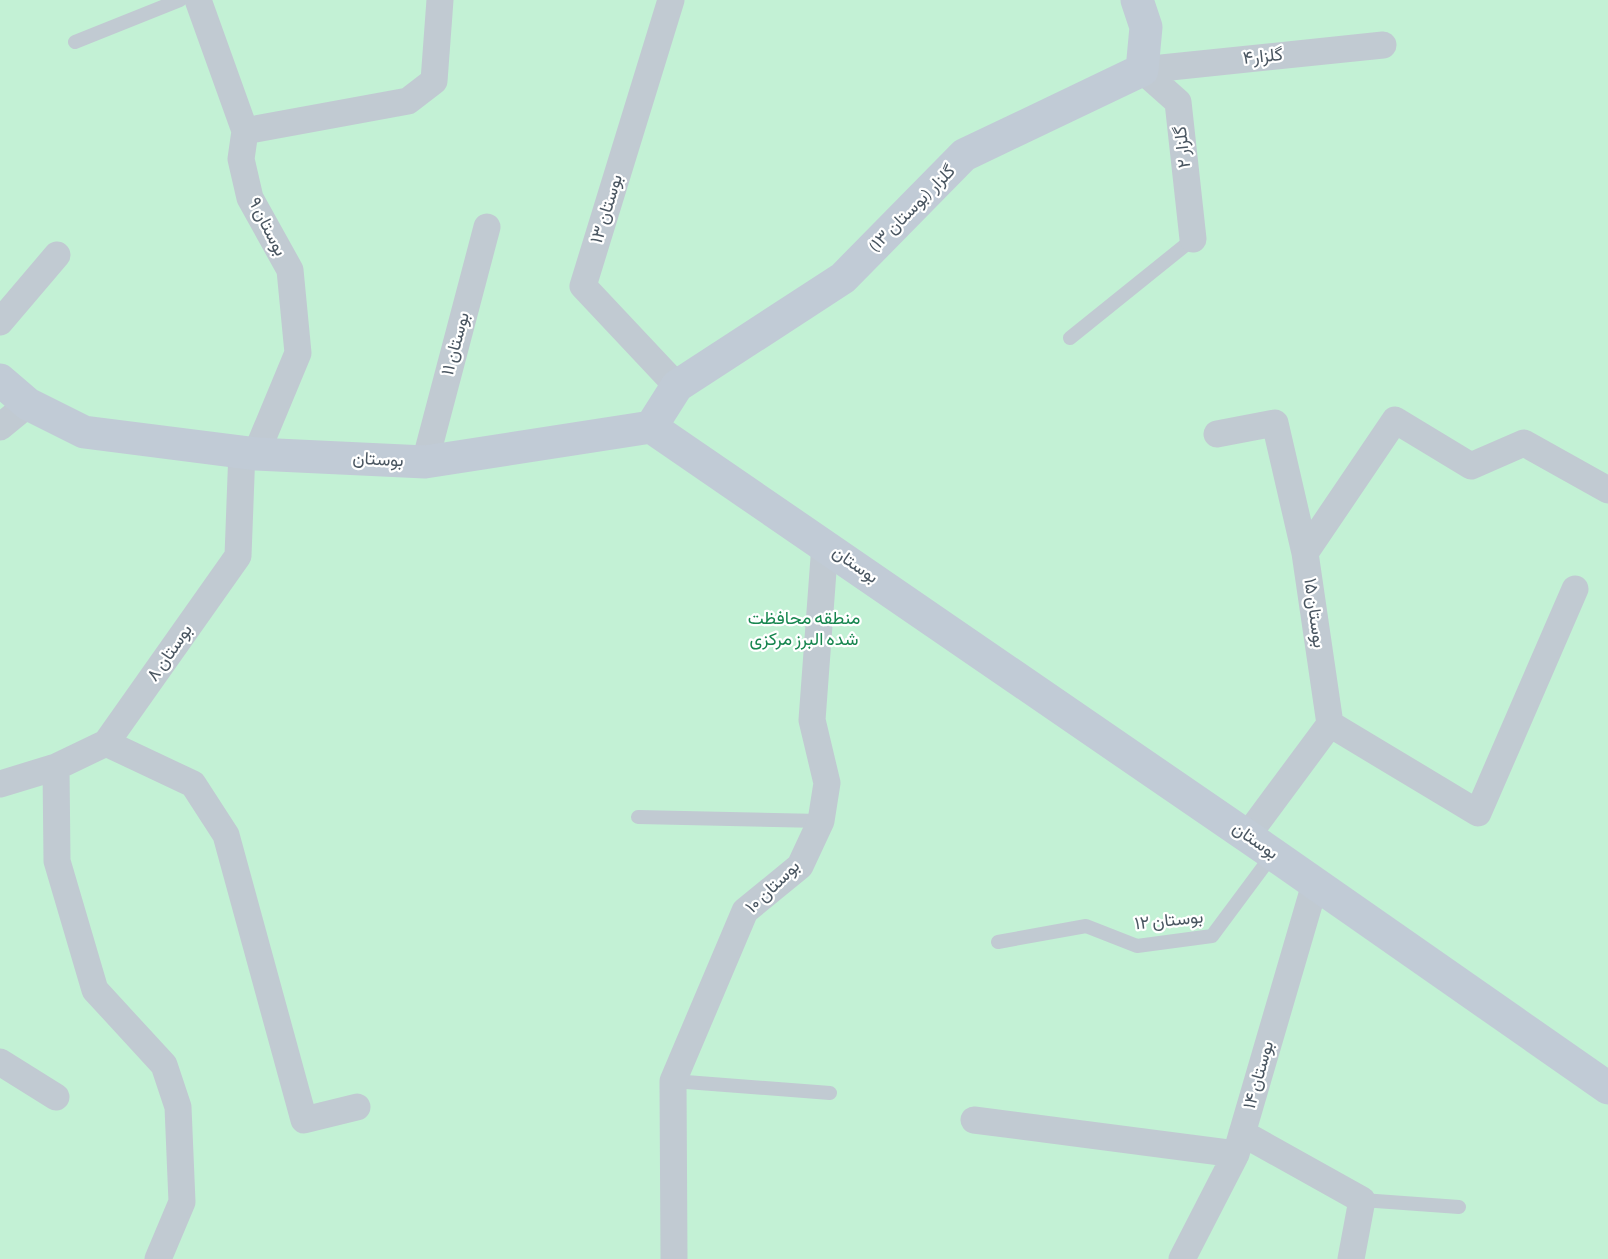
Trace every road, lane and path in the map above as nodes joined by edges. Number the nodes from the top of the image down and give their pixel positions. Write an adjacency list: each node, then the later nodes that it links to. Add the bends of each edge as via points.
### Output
1 (180, 0): 6 (lane)
2 (198, 0): 9 (street, بوستان ۹)
3 (440, 0): 9 (street, via 434,81 408,101)
4 (671, 0): 16 (street, بوستان ۱۳, via 583,286)
5 (1137, 0): 8 (street, via 1146,27)
6 (75, 42)
7 (1383, 45): 8 (street, گلزار۴)
8 (1142, 70): 11 (street, گلزار ۲, via 1178,102); 16 (street, گلزار (بوستان ۱۳), via 964,155 843,278)
9 (245, 131): 21 (street, بوستان ۹, via 241,159 250,198 290,270 298,353)
10 (488, 226): 22 (street, بوستان ۱۱)
11 (1193, 239): 14 (lane)
12 (57, 255): 13 (street)
13 (0, 322)
14 (1070, 338)
15 (0, 380): 17 (street, بوستان)
16 (677, 386): 19 (street, گلزار (بوستان ۱۳))
17 (28, 404): 18 (street); 21 (street, بوستان, via 84,432)
18 (0, 427)
19 (651, 427): 22 (street, بوستان); 24 (street, بوستان)
20 (1217, 435): 25 (street, بوستان ۱۵, via 1275,423)
21 (249, 452): 22 (street, بوستان); 28 (street, بوستان ۸, via 238,556)
22 (425, 462)
23 (1608, 490): 25 (street, via 1524,443 1471,466 1395,420)
24 (825, 544): 32 (street, بوستان ۱۰, via 812,720 828,783); 33 (street, بوستان)
25 (1305, 553): 27 (street, بوستان ۱۵)
26 (1575, 589): 27 (street, via 1478,813)
27 (1330, 724): 33 (street)
28 (106, 743): 29 (street); 41 (street, via 193,784 226,835 304,1120)
29 (56, 766): 30 (street); 46 (street, via 57,861 95,990 164,1065 178,1107 182,1202)
30 (0, 784)
31 (638, 817): 32 (lane)
32 (821, 821): 37 (street, بوستان ۱۰, via 800,866 745,911)
33 (1260, 845): 34 (street, بوستان); 35 (lane, بوستان ۱۲, via 1212,936 1137,946 1086,926)
34 (1314, 884): 38 (street, بوستان); 43 (street, بوستان ۱۴)
35 (998, 942)
36 (0, 1062): 40 (street)
37 (673, 1082): 39 (lane); 47 (street, بوستان ۱۰)
38 (1608, 1088)
39 (830, 1093)
40 (56, 1096)
41 (357, 1107)
42 (974, 1120): 43 (street)
43 (1239, 1144): 44 (street); 48 (street, بوستان ۱۴)
44 (1362, 1200): 45 (lane); 49 (street)
45 (1460, 1207)
46 (158, 1259)
47 (674, 1259)
48 (1182, 1259)
49 (1351, 1259)

